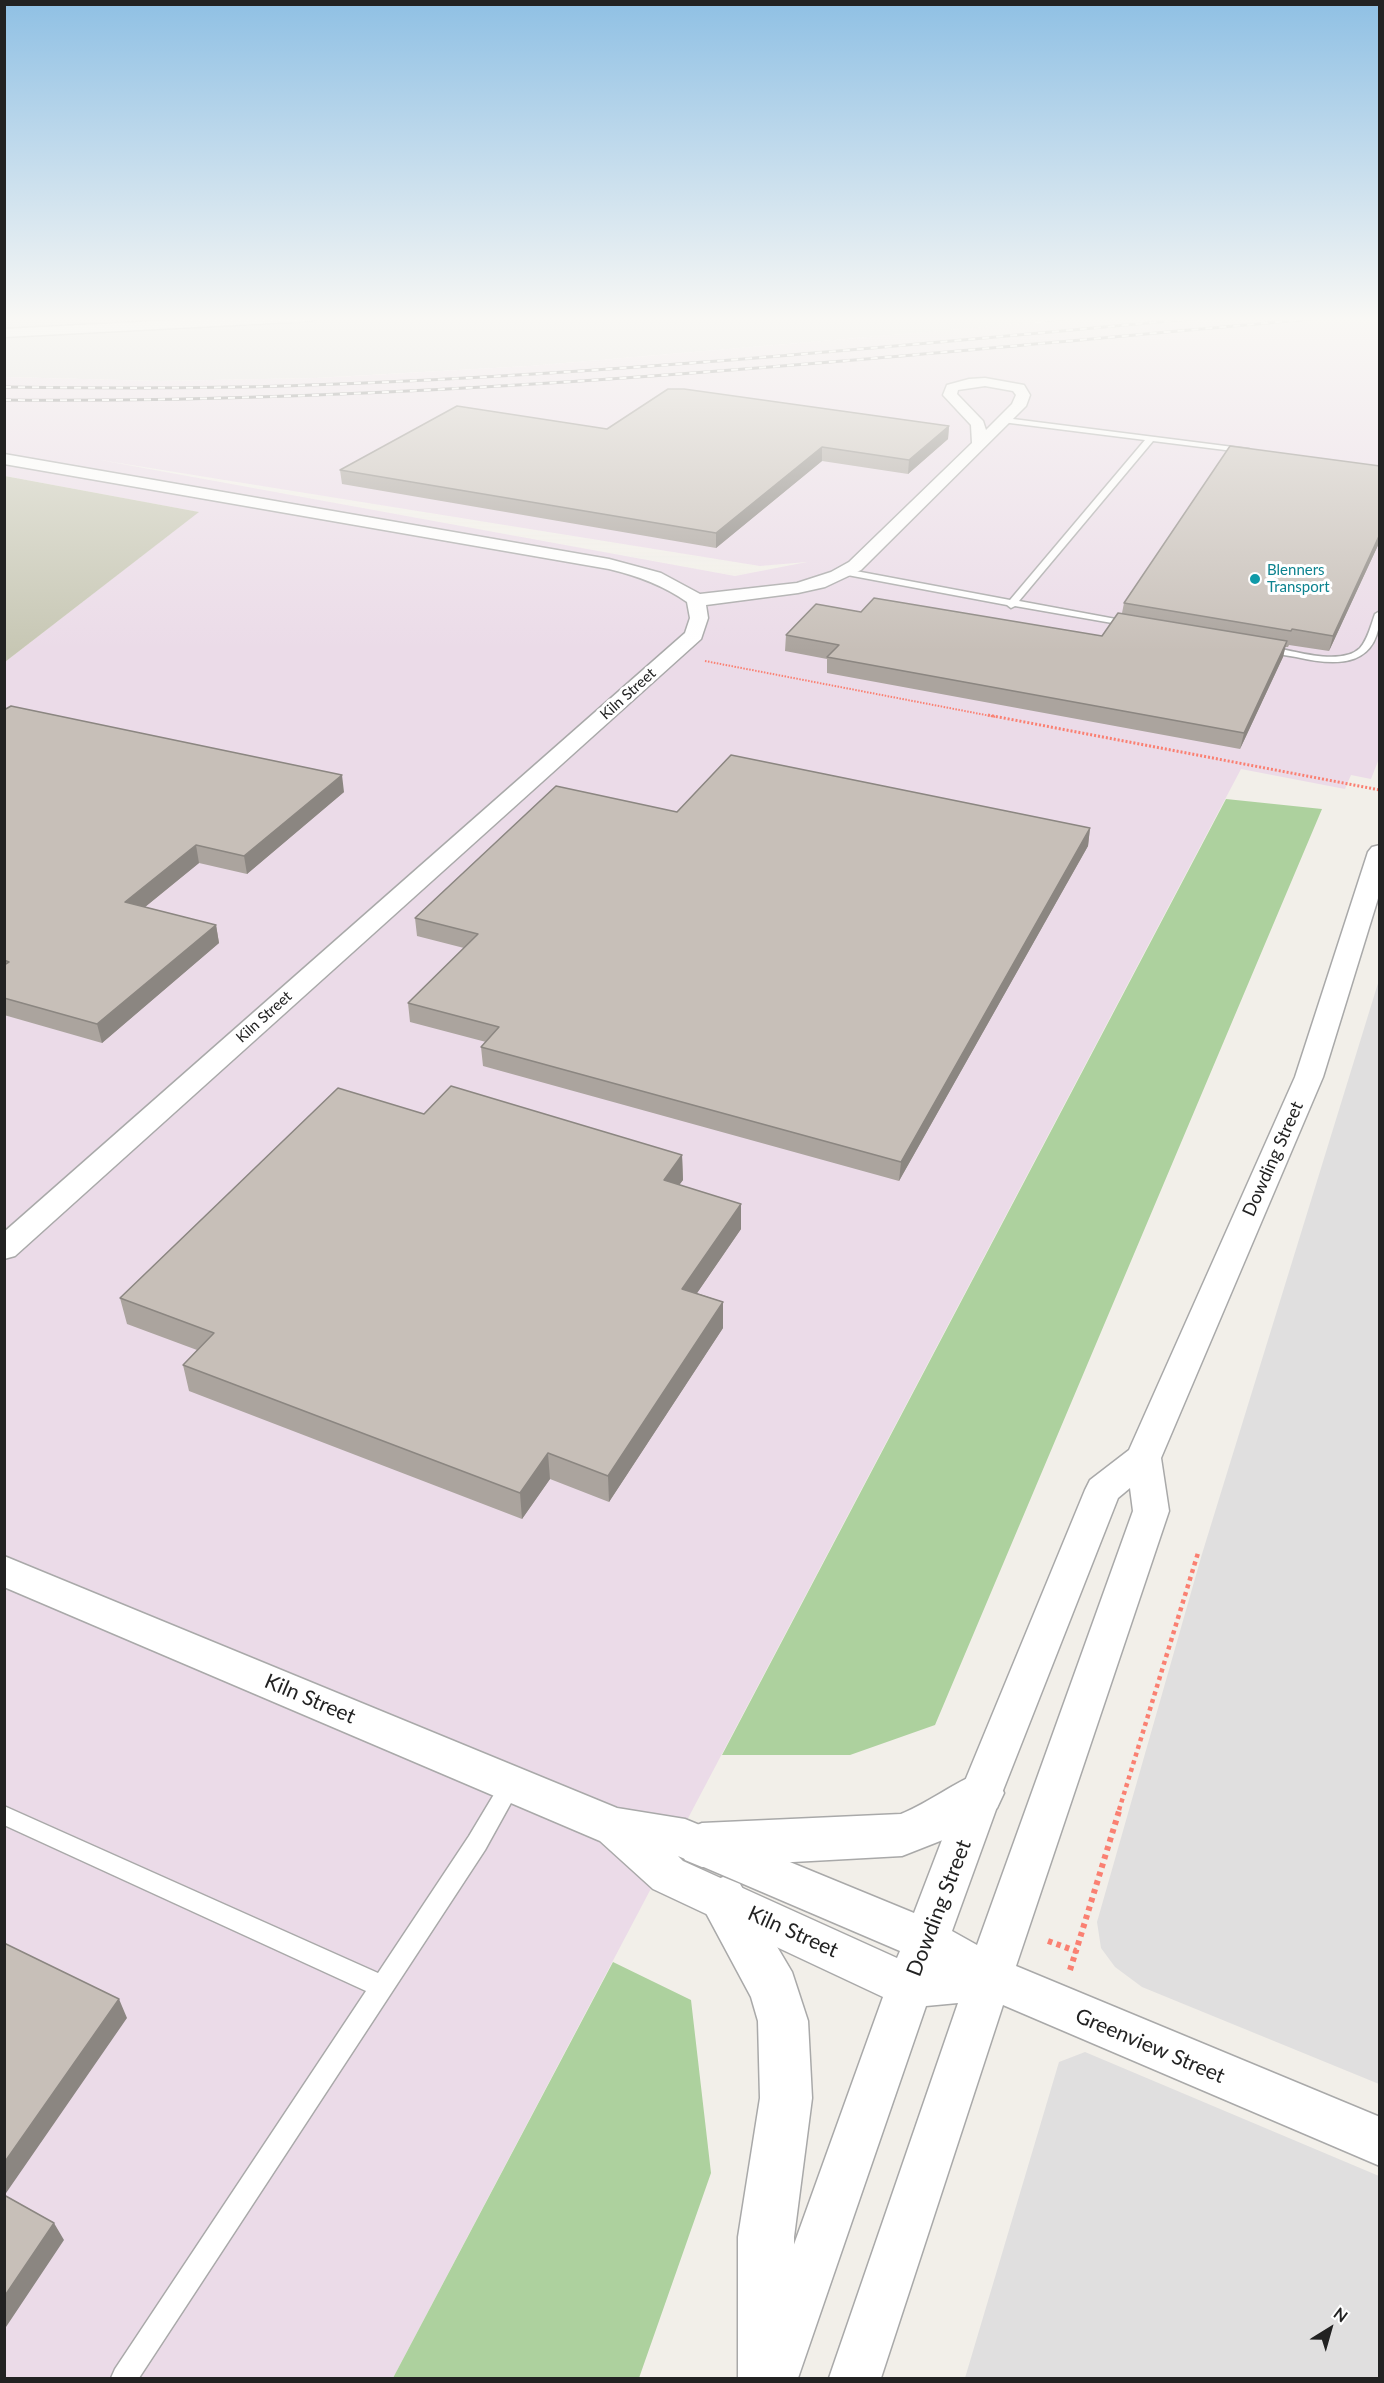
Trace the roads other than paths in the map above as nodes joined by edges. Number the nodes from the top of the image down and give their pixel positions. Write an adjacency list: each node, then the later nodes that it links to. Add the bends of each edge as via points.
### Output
1 (978, 428): 5 (street)
2 (996, 428): 5 (street)
3 (1072, 428): 4 (lane)
4 (1151, 438): 6 (lane); 10 (lane)
5 (980, 444): 8 (street)
6 (1254, 452)
7 (4, 459): 9 (street, via 609,564 655,575)
8 (845, 572): 9 (street, via 792,589); 10 (lane)
9 (696, 600): 15 (street, Kiln Street, via 699,618 694,635)
10 (1011, 604): 12 (lane)
11 (1380, 614): 13 (lane, via 1363,651 1343,660)
12 (1139, 627)
13 (1256, 647)
14 (1380, 852): 16 (street, Dowding Street, via 1309,1077)
15 (4, 1249)
16 (1143, 1458): 19 (street, Dowding Street, via 1103,1490); 25 (street, via 1151,1511)
17 (4, 1571): 18 (street, Kiln Street)
18 (512, 1784): 21 (street, Kiln Street); 27 (lane)
19 (981, 1793): 22 (street, via 942,1819 902,1835); 24 (street, Dowding Street)
20 (4, 1815): 27 (lane)
21 (615, 1827): 22 (street, Kiln Street, via 685,1838); 23 (street, Kiln Street, via 668,1875)
22 (702, 1845): 24 (street, Kiln Street)
23 (723, 1900): 26 (street, Kiln Street); 30 (street, via 774,1989 783,2021 786,2098 766,2237)
24 (926, 1940): 25 (street, Greenview Street); 26 (street, Dowding Street)
25 (989, 1977): 26 (street); 28 (street, Greenview Street); 32 (street)
26 (909, 1986): 31 (street, Dowding Street)
27 (382, 1987): 29 (lane)
28 (1380, 2142)
29 (124, 2379)
30 (767, 2379)
31 (771, 2379)
32 (855, 2379)

